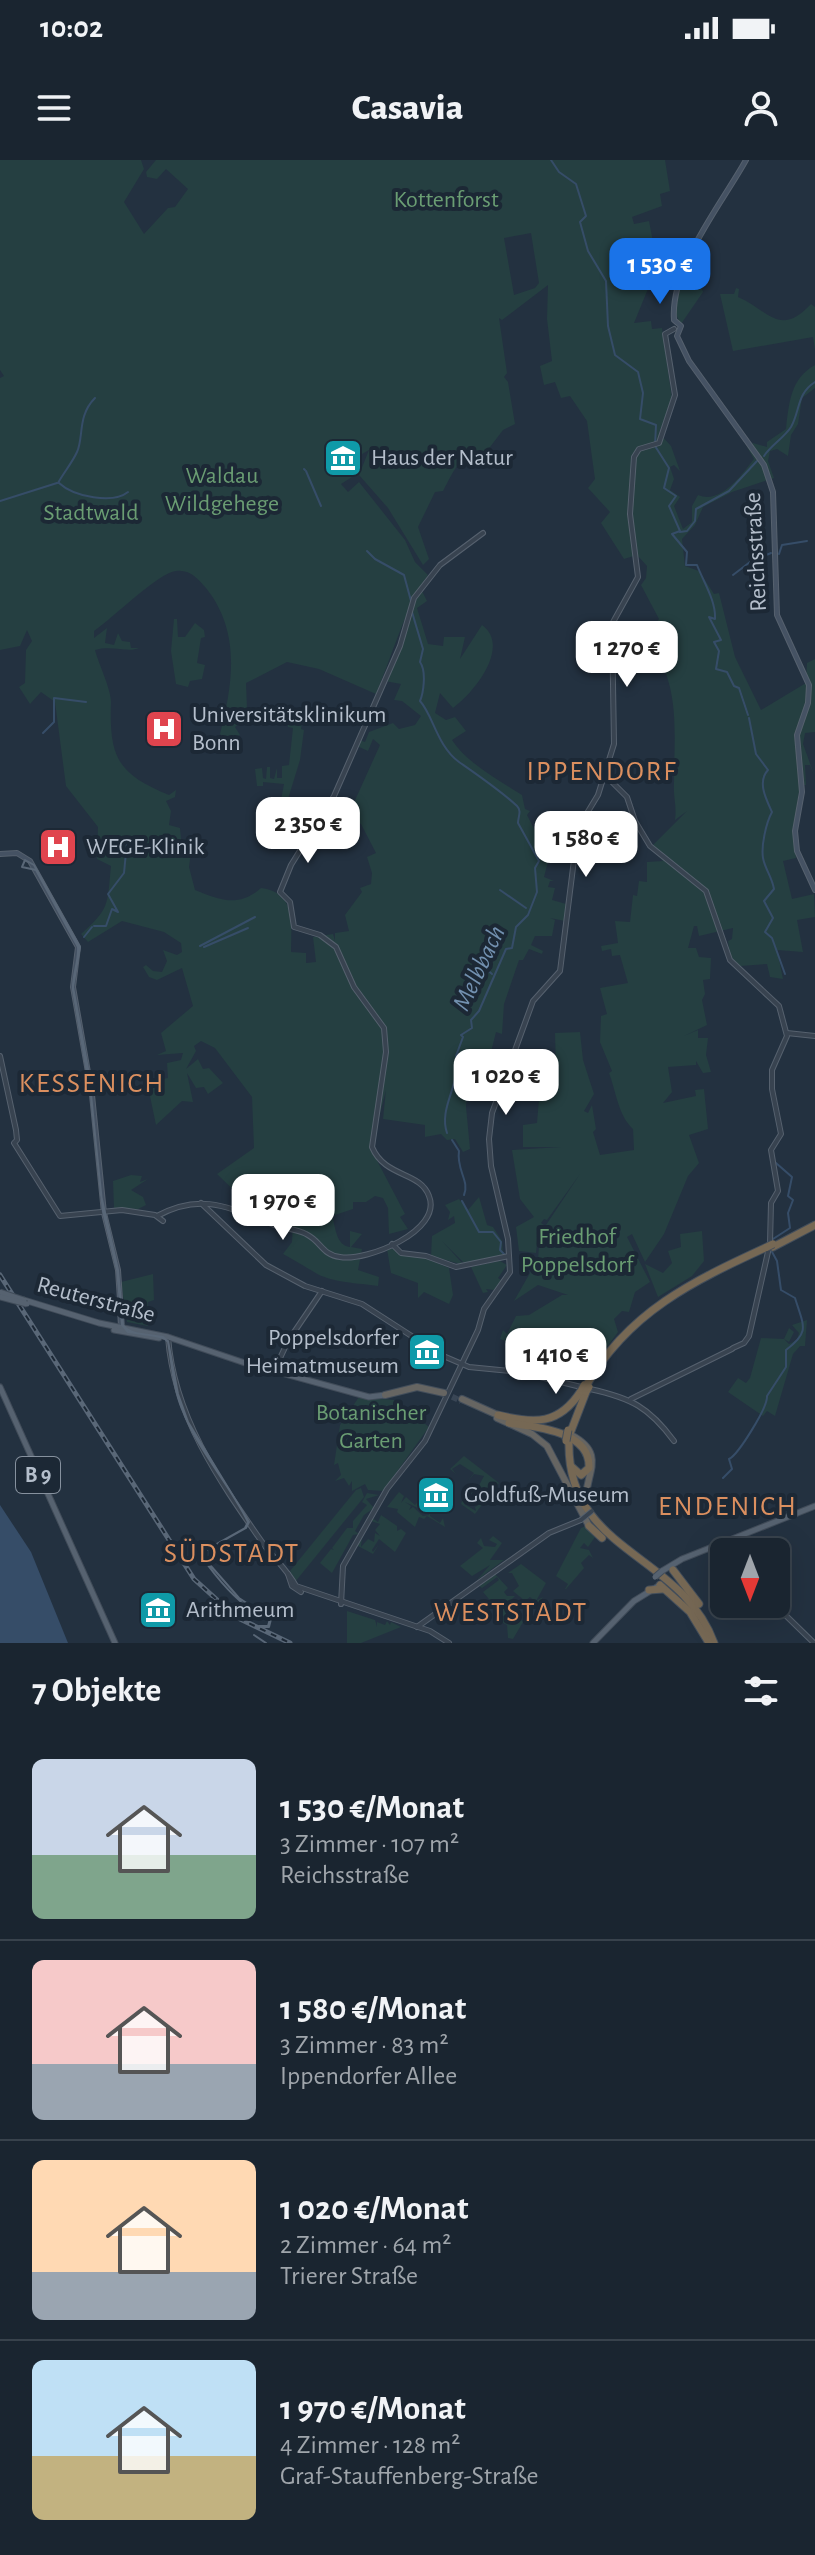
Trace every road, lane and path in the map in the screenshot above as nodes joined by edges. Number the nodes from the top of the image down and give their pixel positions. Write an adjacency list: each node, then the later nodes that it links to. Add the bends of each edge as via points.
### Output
1 (746, 160): 2 (main road, Reichsstraße, via 682,270 674,300)
2 (675, 328): 4 (street, via 665,334 675,395 655,446 639,449 634,457 630,514 638,577 612,624 615,737); 6 (main road, Reichsstraße, via 689,361 771,481 777,615 809,685 797,735 802,785 795,831 797,851)
3 (483, 533): 18 (street, via 440,565 414,598 400,646 334,796 280,892 290,902 294,927 336,947 356,991 384,1028 386,1052 372,1147 384,1166 419,1183 431,1201 423,1224)
4 (603, 773): 8 (street, via 627,797 650,846 704,889 729,958 779,1006); 22 (street, via 599,793 578,828 560,969 534,998 493,1111 489,1142 494,1191)
5 (0, 854): 14 (main road, via 27,857 79,950 73,987 92,1095)
6 (813, 882): 7 (main road, Reichsstraße)
7 (815, 890)
8 (787, 1033): 9 (street); 20 (street, via 772,1072 781,1135 771,1150 778,1191 771,1203)
9 (815, 1036)
10 (0, 1056): 14 (street, via 15,1142 60,1216)
11 (201, 1203): 12 (street); 13 (street); 14 (street, via 177,1205 160,1215)
12 (210, 1204): 13 (street); 19 (street, via 242,1210 312,1237 325,1253 345,1258)
13 (207, 1209): 23 (street, via 266,1265)
14 (103, 1211): 26 (main road, via 118,1270)
15 (815, 1223): 17 (highway); 20 (highway)
16 (815, 1234): 17 (highway)
17 (790, 1238): 20 (highway)
18 (399, 1241): 19 (street); 21 (street)
19 (392, 1244): 21 (street)
20 (770, 1246): 28 (street); 34 (highway, via 657,1308 622,1340); 34 (highway, via 664,1299 632,1325)
21 (397, 1249): 22 (street, via 454,1267)
22 (509, 1256): 30 (street, via 510,1272 487,1303)
23 (322, 1291): 30 (street, via 363,1304); 31 (street)
24 (0, 1294): 25 (main road, Reuterstraße, bridge)
25 (69, 1316): 26 (main road, Reuterstraße); 26 (main road, Reuterstraße)
26 (122, 1329): 27 (main road, Reuterstraße)
27 (169, 1339): 31 (main road, Reuterstraße); 51 (street, via 184,1413 264,1545)
28 (747, 1340): 29 (street); 29 (street)
29 (733, 1348): 37 (street)
30 (459, 1364): 37 (street, via 520,1372); 55 (street, via 431,1428 343,1564)
31 (274, 1371): 35 (main road, Reuterstraße)
32 (0, 1389): 58 (main road, B 9)
33 (397, 1389): 35 (main road, Reuterstraße); 36 (highway, via 417,1385 444,1392 417,1387)
34 (585, 1389): 38 (highway, via 548,1421); 40 (highway, bridge)
35 (360, 1393): 36 (main road, Reuterstraße)
36 (385, 1395)
37 (631, 1399): 41 (street)
38 (498, 1415): 39 (highway, via 461,1400); 44 (highway, via 583,1443 593,1465 585,1496)
39 (509, 1423): 42 (highway, via 573,1439 587,1453 589,1471 576,1473); 45 (highway, via 547,1446)
40 (568, 1441): 42 (highway); 47 (highway, via 567,1472 575,1500 587,1519)
41 (674, 1441)
42 (569, 1456): 47 (highway, via 582,1506)
43 (815, 1507): 46 (main road)
44 (591, 1513): 47 (highway); 57 (street, bridge, via 550,1532)
45 (589, 1526): 47 (highway)
46 (751, 1538)
47 (616, 1542): 61 (highway, via 678,1591)
48 (710, 1553): 50 (main road)
49 (710, 1554): 50 (main road)
50 (677, 1565): 52 (main road, bridge, via 662,1571); 61 (highway, via 699,1604)
51 (288, 1572): 53 (street); 55 (street, via 299,1589)
52 (650, 1588): 60 (main road); 61 (highway, via 663,1588 690,1612)
53 (295, 1590): 54 (street); 55 (street)
54 (289, 1591)
55 (341, 1604): 57 (street)
56 (788, 1618): 62 (street)
57 (412, 1628): 59 (street)
58 (114, 1643)
59 (449, 1643)
60 (591, 1643)
61 (712, 1643)
62 (814, 1643)

